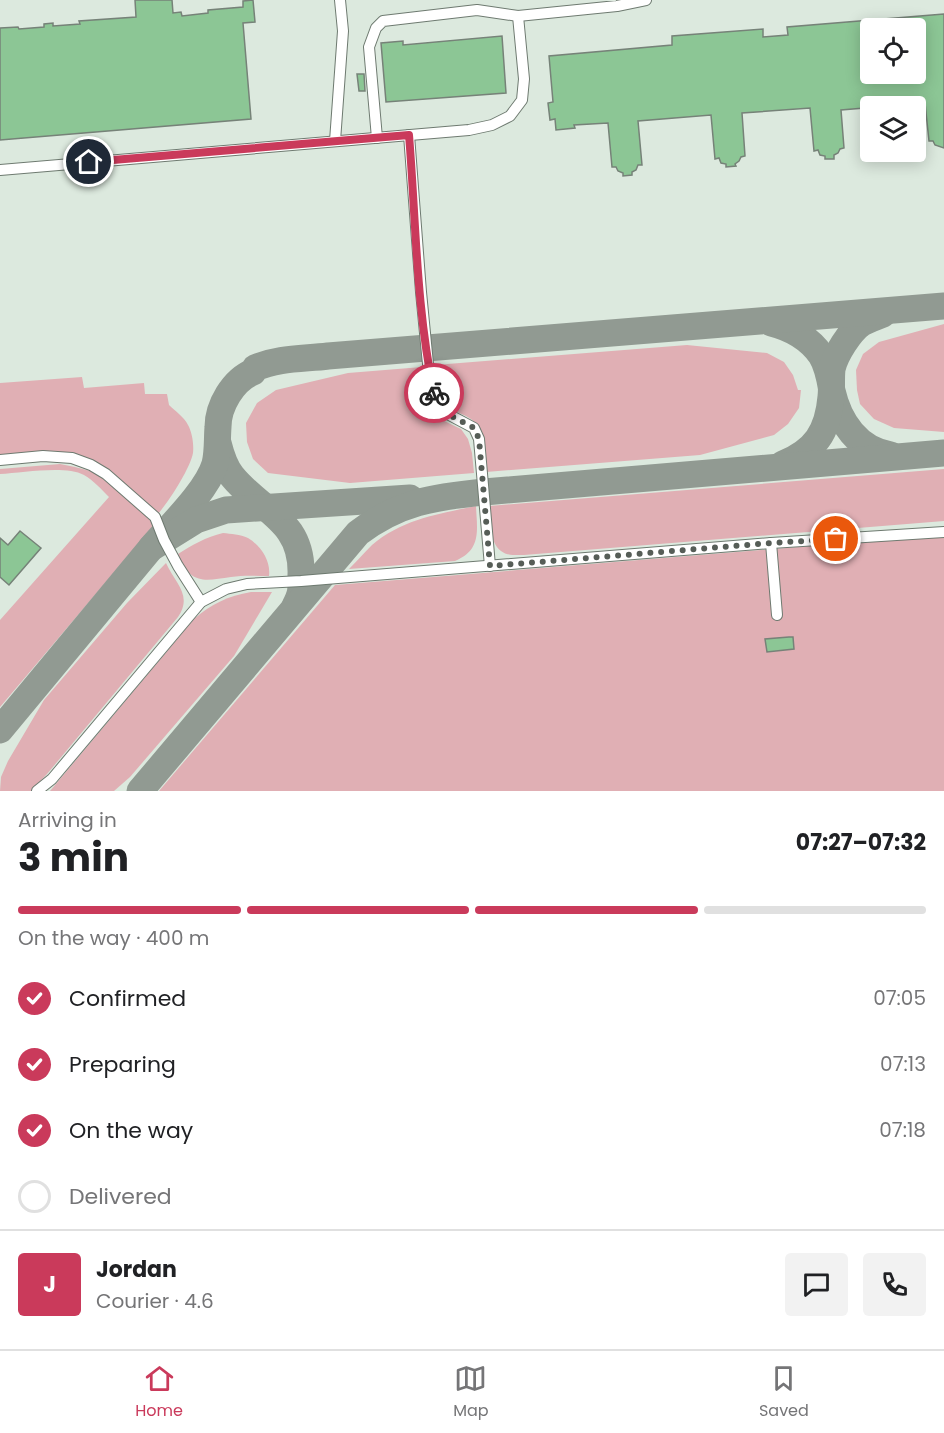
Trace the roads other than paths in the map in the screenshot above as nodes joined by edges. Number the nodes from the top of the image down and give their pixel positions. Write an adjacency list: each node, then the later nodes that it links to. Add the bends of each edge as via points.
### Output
1 (340, 0): 6 (lane, via 343,31)
2 (646, 0): 3 (lane)
3 (518, 16): 4 (lane, via 524,79 522,100 510,116 469,130); 5 (lane, via 477,10 383,21 369,47)
4 (409, 135): 5 (lane); 11 (lane, via 428,364 442,411 474,428 479,439)
5 (377, 138): 6 (lane)
6 (335, 141): 7 (lane)
7 (0, 170)
8 (0, 460): 12 (lane, via 72,458 106,474 155,517 178,566)
9 (944, 532): 10 (lane)
10 (771, 543): 11 (lane); 13 (lane)
11 (490, 566): 12 (lane, via 247,584 225,589)
12 (201, 602): 14 (lane, via 52,779)
13 (777, 615)
14 (37, 791)

